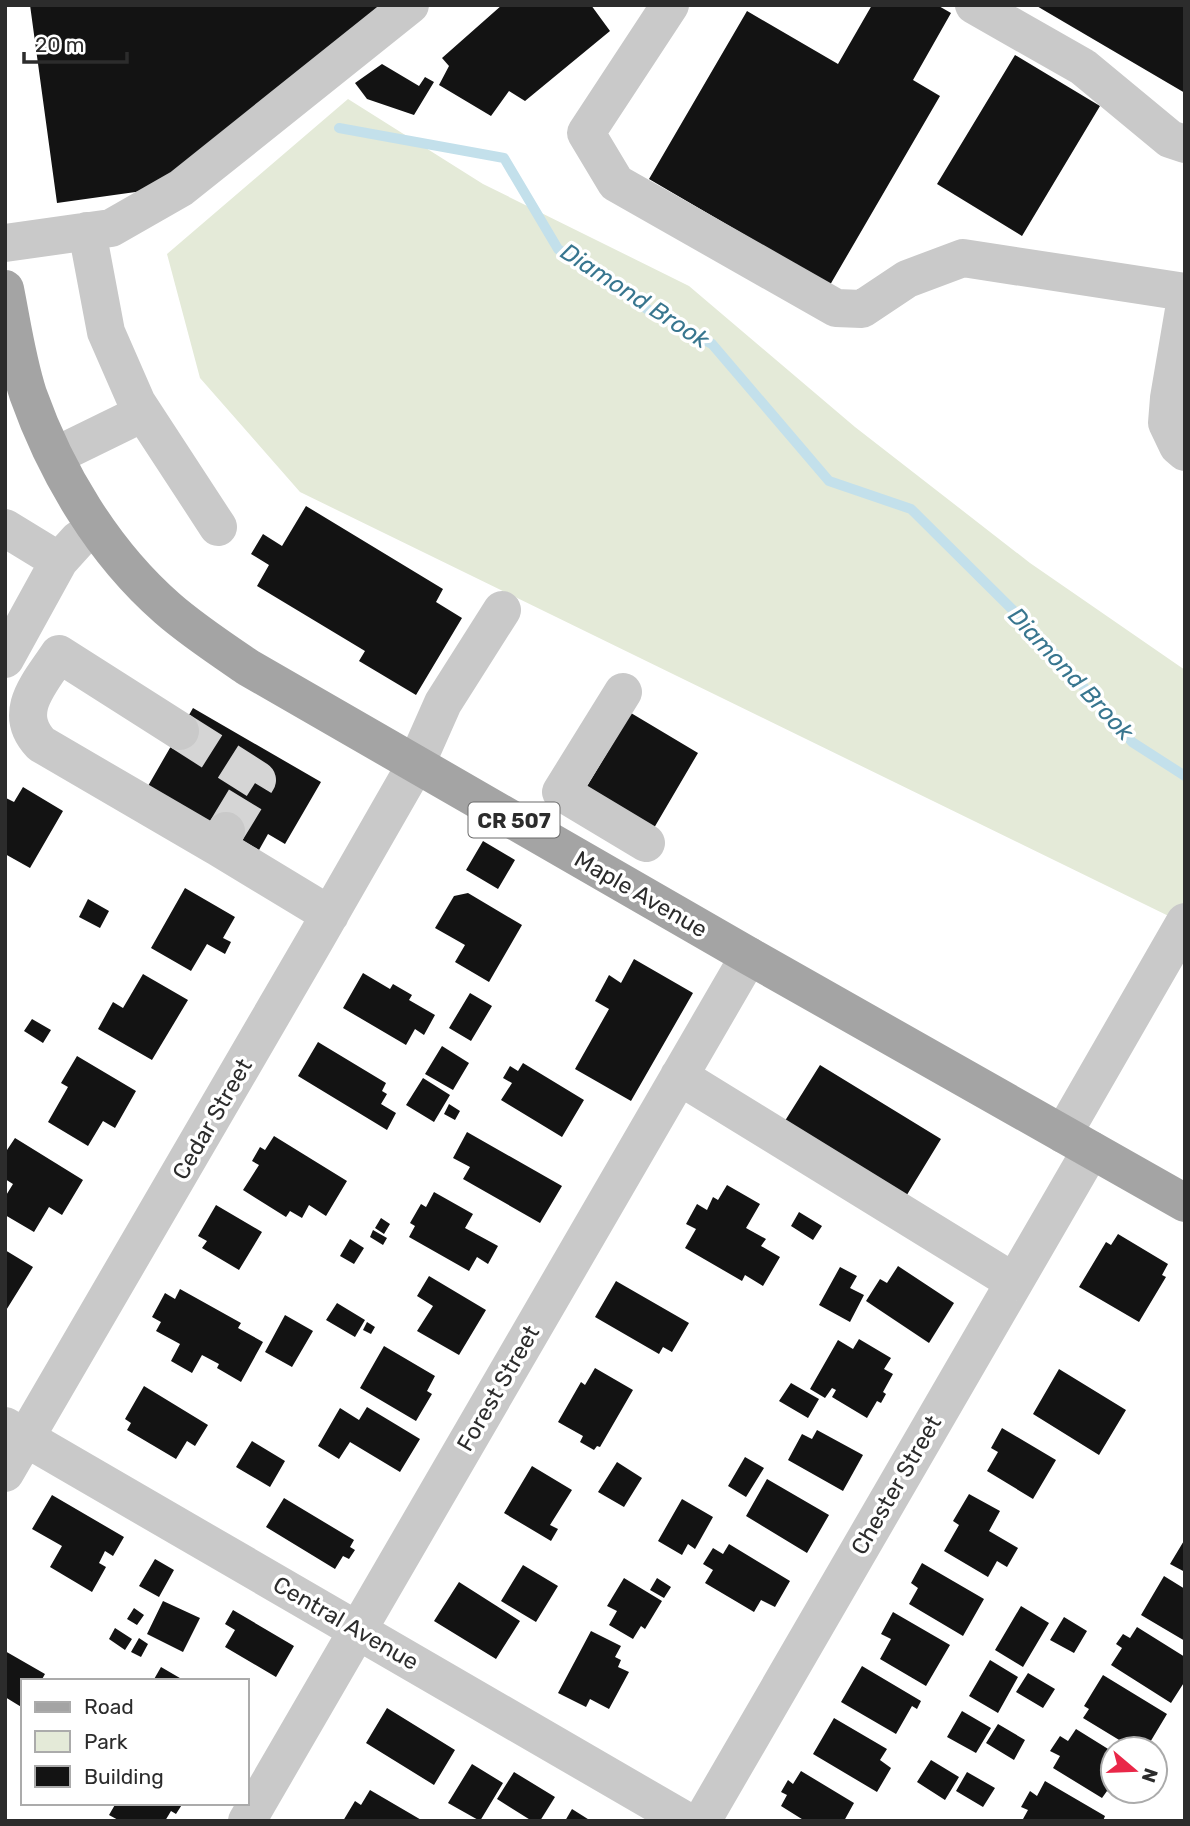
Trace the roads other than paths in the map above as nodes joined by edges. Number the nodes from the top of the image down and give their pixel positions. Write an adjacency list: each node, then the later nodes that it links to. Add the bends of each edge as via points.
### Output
1 (410, 5): 5 (street, via 181,188 111,228)
2 (670, 5): 8 (street, via 586,133 616,183 835,308 862,309 907,279 963,258)
3 (974, 5): 4 (street, via 1083,67 1170,139)
4 (1185, 144)
5 (87, 231): 6 (street); 10 (street, via 106,332)
6 (5, 243)
7 (5, 289): 12 (main road, Maple Avenue / CR 507, via 28,393)
8 (1185, 292)
9 (1185, 304): 11 (street, via 1167,423)
10 (143, 413): 12 (street); 13 (street)
11 (1185, 452)
12 (55, 456): 15 (main road, Maple Avenue / CR 507)
13 (218, 527)
14 (5, 528): 16 (street)
15 (95, 528): 16 (street); 22 (main road, Maple Avenue / CR 507, via 131,572 207,640)
16 (59, 561): 18 (street)
17 (502, 610): 22 (street, Cedar Street, via 443,703)
18 (5, 659)
19 (623, 692): 23 (street, via 561,792)
20 (180, 731): 21 (street, via 59,654 31,697 27,711 33,736)
21 (23, 739): 24 (street, via 221,839)
22 (416, 764): 24 (street, Cedar Street); 26 (main road, Maple Avenue / CR 507)
23 (646, 843)
24 (330, 915): 32 (street, Cedar Street)
25 (1185, 922): 27 (street, Chester Street)
26 (749, 956): 28 (street, Forest Street); 29 (main road, Maple Avenue / CR 507)
27 (1171, 977): 29 (street, Chester Street)
28 (679, 1076): 31 (street); 34 (street, Forest Street)
29 (1077, 1142): 30 (main road, Maple Avenue / CR 507); 31 (street, Chester Street)
30 (1185, 1203)
31 (1014, 1282): 37 (street, Chester Street)
32 (15, 1432): 33 (street, Cedar Street); 34 (street, Central Avenue)
33 (5, 1473)
34 (358, 1630): 35 (street, Forest Street); 36 (street, Central Avenue)
35 (247, 1821)
36 (686, 1821)
37 (702, 1821)

